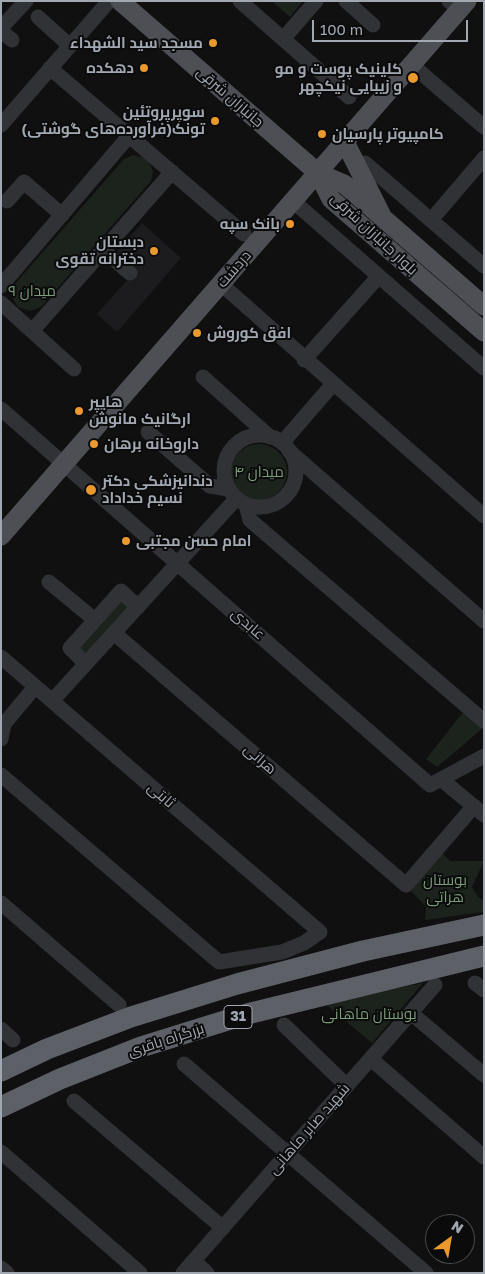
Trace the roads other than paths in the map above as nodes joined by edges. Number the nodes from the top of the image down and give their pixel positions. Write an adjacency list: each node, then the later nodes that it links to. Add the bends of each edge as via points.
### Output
1 (109, 1): 11 (street)
2 (120, 1): 22 (main road, جانبازان شرقی)
3 (316, 1): 10 (street)
4 (346, 1): 8 (street)
5 (249, 4): 10 (street)
6 (459, 4): 12 (main road, دردشت)
7 (34, 7): 9 (street); 11 (street)
8 (373, 25)
9 (5, 33)
10 (283, 39): 14 (street)
11 (70, 46): 13 (street)
12 (412, 65): 16 (street); 18 (main road, دردشت)
13 (50, 68): 15 (street); 17 (street)
14 (349, 97)
15 (1, 124)
16 (484, 127)
17 (129, 136): 21 (street); 25 (street)
18 (345, 142): 22 (main road, دردشت); 27 (main road)
19 (484, 158): 26 (street)
20 (365, 163): 26 (street)
21 (172, 172): 28 (street); 29 (street)
22 (318, 172): 24 (main road, دردشت); 27 (main road, بلوار جانبازان شرقی, via 344,184); 38 (main road, بلوار جانبازان شرقی, via 332,199)
23 (7, 201): 25 (street, via 24,182)
24 (293, 201): 32 (street); 33 (main road, دردشت)
25 (62, 215): 34 (street)
26 (432, 219): 30 (street)
27 (384, 220): 35 (main road, بلوار جانبازان شرقی)
28 (244, 234)
29 (103, 250): 31 (street); 37 (street)
30 (484, 266)
31 (130, 273)
32 (379, 276): 39 (street); 40 (street)
33 (220, 284): 39 (street); 47 (main road, دردشت)
34 (1, 286)
35 (484, 306)
36 (4, 312): 37 (street)
37 (32, 331): 41 (street)
38 (484, 332)
39 (304, 360): 43 (street)
40 (484, 368)
41 (74, 369)
42 (203, 378): 46 (street)
43 (333, 384): 46 (street); 49 (street)
44 (1, 409): 47 (street, عابدی)
45 (148, 432): 48 (street, via 210,486)
46 (280, 444): 48 (street, via 258,436 246,438 228,454 224,472); 48 (street, via 296,473 288,494 279,502 257,507); 55 (street)
47 (64, 464): 50 (main road, دردشت); 51 (street, عابدی)
48 (237, 498): 51 (street); 61 (street, via 250,520)
49 (484, 516)
50 (1, 536)
51 (178, 562): 53 (street); 65 (street, عابدی)
52 (49, 582): 54 (street)
53 (138, 607): 54 (street, via 121,591); 56 (street)
54 (95, 620): 58 (street, via 70,648)
55 (484, 621)
56 (114, 633): 58 (street); 66 (street, هراتی, via 406,885)
57 (1, 657): 59 (street, ثابتی)
58 (86, 664): 60 (street)
59 (35, 687): 60 (street, ثابتی); 62 (street)
60 (52, 701): 64 (street, ثابتی, via 320,932 304,943 274,954 219,962)
61 (484, 721)
62 (2, 729)
63 (484, 756): 65 (street)
64 (1, 775)
65 (436, 782): 66 (street, عابدی)
66 (479, 810)
67 (1, 903): 71 (street)
68 (484, 925): 78 (highway, 31, via 237,984 131,1017)
69 (484, 956): 82 (highway, بزرگراه باقری / 31, via 246,1014 141,1047)
70 (436, 985): 72 (street, شهید صابر ماهانی)
71 (119, 1005)
72 (411, 1013): 76 (street, شهید صابر ماهانی); 79 (street)
73 (284, 1025): 80 (street)
74 (1, 1029): 75 (street)
75 (13, 1040)
76 (371, 1059): 80 (street, شهید صابر ماهانی); 85 (street)
77 (184, 1064): 84 (street)
78 (1, 1070)
79 (484, 1075)
80 (347, 1086): 84 (street, شهید صابر ماهانی)
81 (74, 1101): 86 (street)
82 (1, 1107)
83 (1, 1152): 90 (street)
84 (288, 1154): 86 (street, شهید صابر ماهانی); 93 (street)
85 (484, 1157)
86 (223, 1228): 87 (street, شهید صابر ماهانی)
87 (194, 1261): 91 (street, شهید صابر ماهانی); 92 (street)
88 (1, 1268): 89 (street)
89 (7, 1273)
90 (140, 1273)
91 (183, 1273)
92 (207, 1273)
93 (426, 1273)

